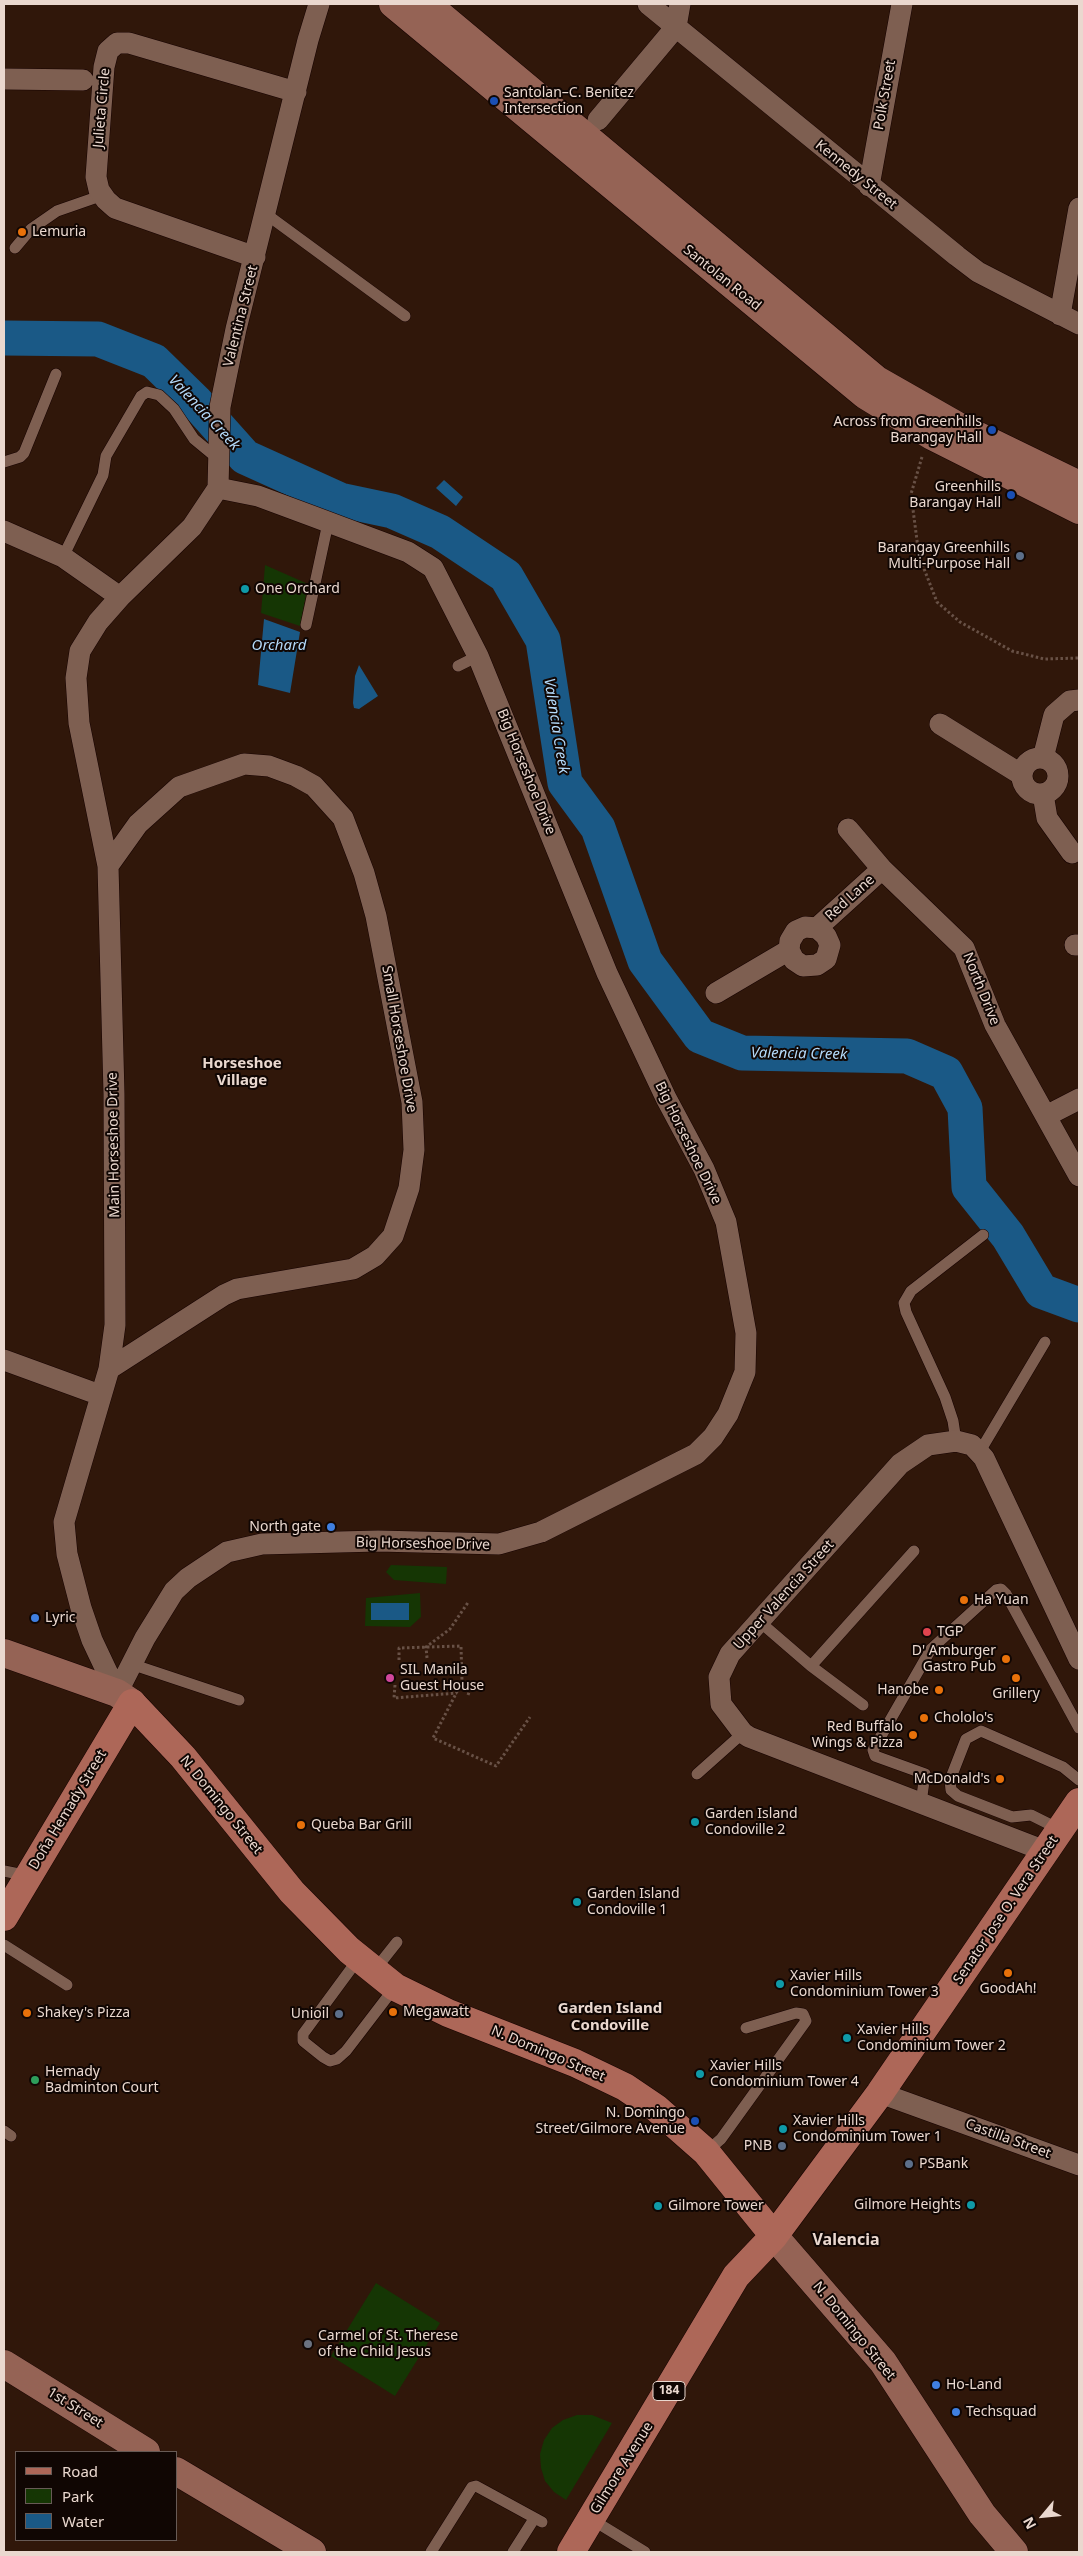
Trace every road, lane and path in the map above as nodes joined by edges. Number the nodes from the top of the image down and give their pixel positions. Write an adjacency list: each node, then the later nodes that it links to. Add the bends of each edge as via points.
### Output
1 (319, 4): 10 (street, Valentina Street)
2 (392, 4): 18 (main road, Santolan Road)
3 (427, 4): 18 (main road, Santolan Road)
4 (648, 4): 7 (street, Kennedy Street)
5 (680, 4): 7 (street)
6 (902, 4): 12 (street, Polk Street)
7 (676, 28): 11 (street); 12 (street, Kennedy Street)
8 (4, 79): 9 (street)
9 (83, 80)
10 (296, 92): 13 (street, Julieta Circle, via 129,43 117,43 108,51 104,67 96,177); 15 (street, Valentina Street)
11 (598, 120)
12 (869, 186): 20 (street, Kennedy Street, via 978,272)
13 (103, 195): 16 (lane, via 57,211 32,229); 17 (street, via 115,208)
14 (1079, 208): 20 (street)
15 (266, 214): 17 (street, Valentina Street); 19 (lane)
16 (15, 248)
17 (255, 257): 23 (street, Valentina Street, via 220,407)
18 (719, 262): 22 (main road, Santolan Road, via 865,396); 25 (main road, Santolan Road, via 893,391)
19 (405, 316)
20 (1070, 319)
21 (56, 374): 24 (lane, via 24,453)
22 (932, 436): 27 (main road, Santolan Road); 34 (path, via 916,472 911,494 919,556 937,602 960,622 1012,651 1044,659)
23 (218, 447): 26 (street, Valentina Street); 30 (lane, via 194,439 174,408 159,395 147,392 141,396 106,456 103,475)
24 (4, 462)
25 (1079, 485)
26 (218, 488): 28 (street, Big Horseshoe Drive, via 258,496); 31 (street, via 192,527)
27 (1079, 510)
28 (328, 523): 32 (lane); 33 (street, Big Horseshoe Drive, via 408,552 433,568)
29 (4, 531): 30 (street)
30 (63, 557): 31 (street)
31 (120, 597): 43 (street, Main Horseshoe Drive, via 98,622 80,651 76,678 79,723)
32 (306, 625)
33 (478, 656): 35 (lane); 66 (street, Big Horseshoe Drive, via 607,973 666,1098 704,1169 726,1222 746,1333 745,1372 728,1414 713,1437 696,1454 541,1532 499,1544 378,1541 262,1544 227,1552 188,1578 174,1592)
34 (1079, 658)
35 (458, 666)
36 (1079, 700): 38 (street, via 1070,700 1054,715)
37 (940, 724): 39 (street)
38 (1043, 758): 39 (street, via 1029,762); 40 (street, via 1057,771 1057,781 1052,790)
39 (1022, 775): 40 (street, via 1024,785 1032,793)
40 (1043, 794): 42 (street, via 1047,818)
41 (848, 829): 44 (street, North Drive)
42 (1072, 853)
43 (108, 866): 54 (street, Main Horseshoe Drive, via 115,1306); 54 (street, Small Horseshoe Drive, via 138,824 179,787 244,764 269,766 314,786 342,818 355,845 376,916 412,1102 414,1150 409,1188 393,1236 374,1256 353,1269 231,1292)
44 (882, 869): 45 (street, Red Lane); 49 (street, North Drive, via 964,948 995,1025)
45 (817, 928): 46 (street, Red Lane, via 804,927 796,932); 46 (street, Red Lane, via 830,945 822,962 803,966 794,960)
46 (789, 950): 47 (street)
47 (716, 993)
48 (1079, 1099): 49 (street)
49 (1046, 1116): 50 (street, North Drive)
50 (1079, 1176)
51 (983, 1235): 56 (lane, via 911,1291 904,1303 945,1396)
52 (1044, 1342): 57 (lane)
53 (4, 1360): 55 (street)
54 (109, 1369): 55 (street, Main Horseshoe Drive)
55 (100, 1395): 76 (street, Main Horseshoe Drive, via 64,1522 67,1554 92,1640)
56 (956, 1441): 57 (street, via 972,1445); 60 (street, Upper Valencia Street, via 928,1445 900,1464)
57 (979, 1452): 64 (street)
58 (914, 1551): 67 (lane)
59 (470, 1601): 61 (path, via 450,1629)
60 (760, 1622): 67 (lane); 81 (street, Upper Valencia Street, via 730,1654 719,1677 721,1704)
61 (426, 1647): 63 (path); 65 (path, via 399,1648); 68 (path, via 461,1646)
62 (4, 1653): 76 (main road, N. Domingo Street)
63 (427, 1658)
64 (1079, 1659)
65 (399, 1660)
66 (131, 1664): 76 (street, Big Horseshoe Drive); 77 (lane)
67 (811, 1666): 78 (lane)
68 (462, 1671): 69 (path); 70 (path)
69 (456, 1672)
70 (462, 1682): 71 (path); 74 (path)
71 (472, 1684): 73 (path); 75 (path)
72 (394, 1686): 74 (path, via 394,1698)
73 (480, 1686)
74 (458, 1693): 79 (path, via 433,1738 496,1766)
75 (468, 1695)
76 (125, 1698): 87 (main road, Doña Hemady Street); 91 (main road, N. Domingo Street, via 183,1757 292,1892)
77 (239, 1700)
78 (864, 1705)
79 (530, 1717)
80 (1079, 1728): 85 (lane, via 1006,1594 1001,1589 996,1590 927,1653 873,1750 875,1756 925,1774)
81 (743, 1733): 82 (lane); 85 (street, Upper Valencia Street, via 772,1748)
82 (696, 1774)
83 (1079, 1780): 86 (lane, via 1063,1767 981,1731 966,1738 950,1780 952,1790 958,1796 1012,1817 1031,1815)
84 (1079, 1802): 86 (main road, Senator Jose O. Vera Street / 184)
85 (922, 1803): 86 (street, Upper Valencia Street)
86 (1053, 1840): 94 (main road, Senator Jose O. Vera Street / 184)
87 (16, 1874): 88 (main road, Doña Hemady Street)
88 (4, 1917)
89 (397, 1942): 91 (lane)
90 (4, 1945): 92 (lane)
91 (376, 1972): 91 (lane, via 346,2051 330,2061 303,2041 303,2034); 95 (main road, N. Domingo Street, via 448,2013 575,2063 625,2087 656,2108)
92 (67, 1985)
93 (746, 2028): 95 (lane, via 796,2013 803,2014 806,2021 721,2139)
94 (880, 2092): 96 (street, Castilla Street); 97 (main road, Senator Jose O. Vera Street / 184)
95 (706, 2152): 97 (main road, N. Domingo Street)
96 (1079, 2165)
97 (774, 2236): 101 (main road, Gilmore Avenue / 184, via 736,2276); 107 (main road, N. Domingo Street, via 883,2362 982,2514)
98 (4, 2364): 99 (main road, 1st Street)
99 (144, 2451)
100 (178, 2472): 102 (main road)
101 (591, 2519): 105 (main road, Gilmore Avenue / 184); 106 (lane)
102 (312, 2552)
103 (431, 2552): 104 (lane, via 472,2487 476,2486 538,2521)
104 (513, 2552)
105 (571, 2552)
106 (645, 2552)
107 (1014, 2552)

